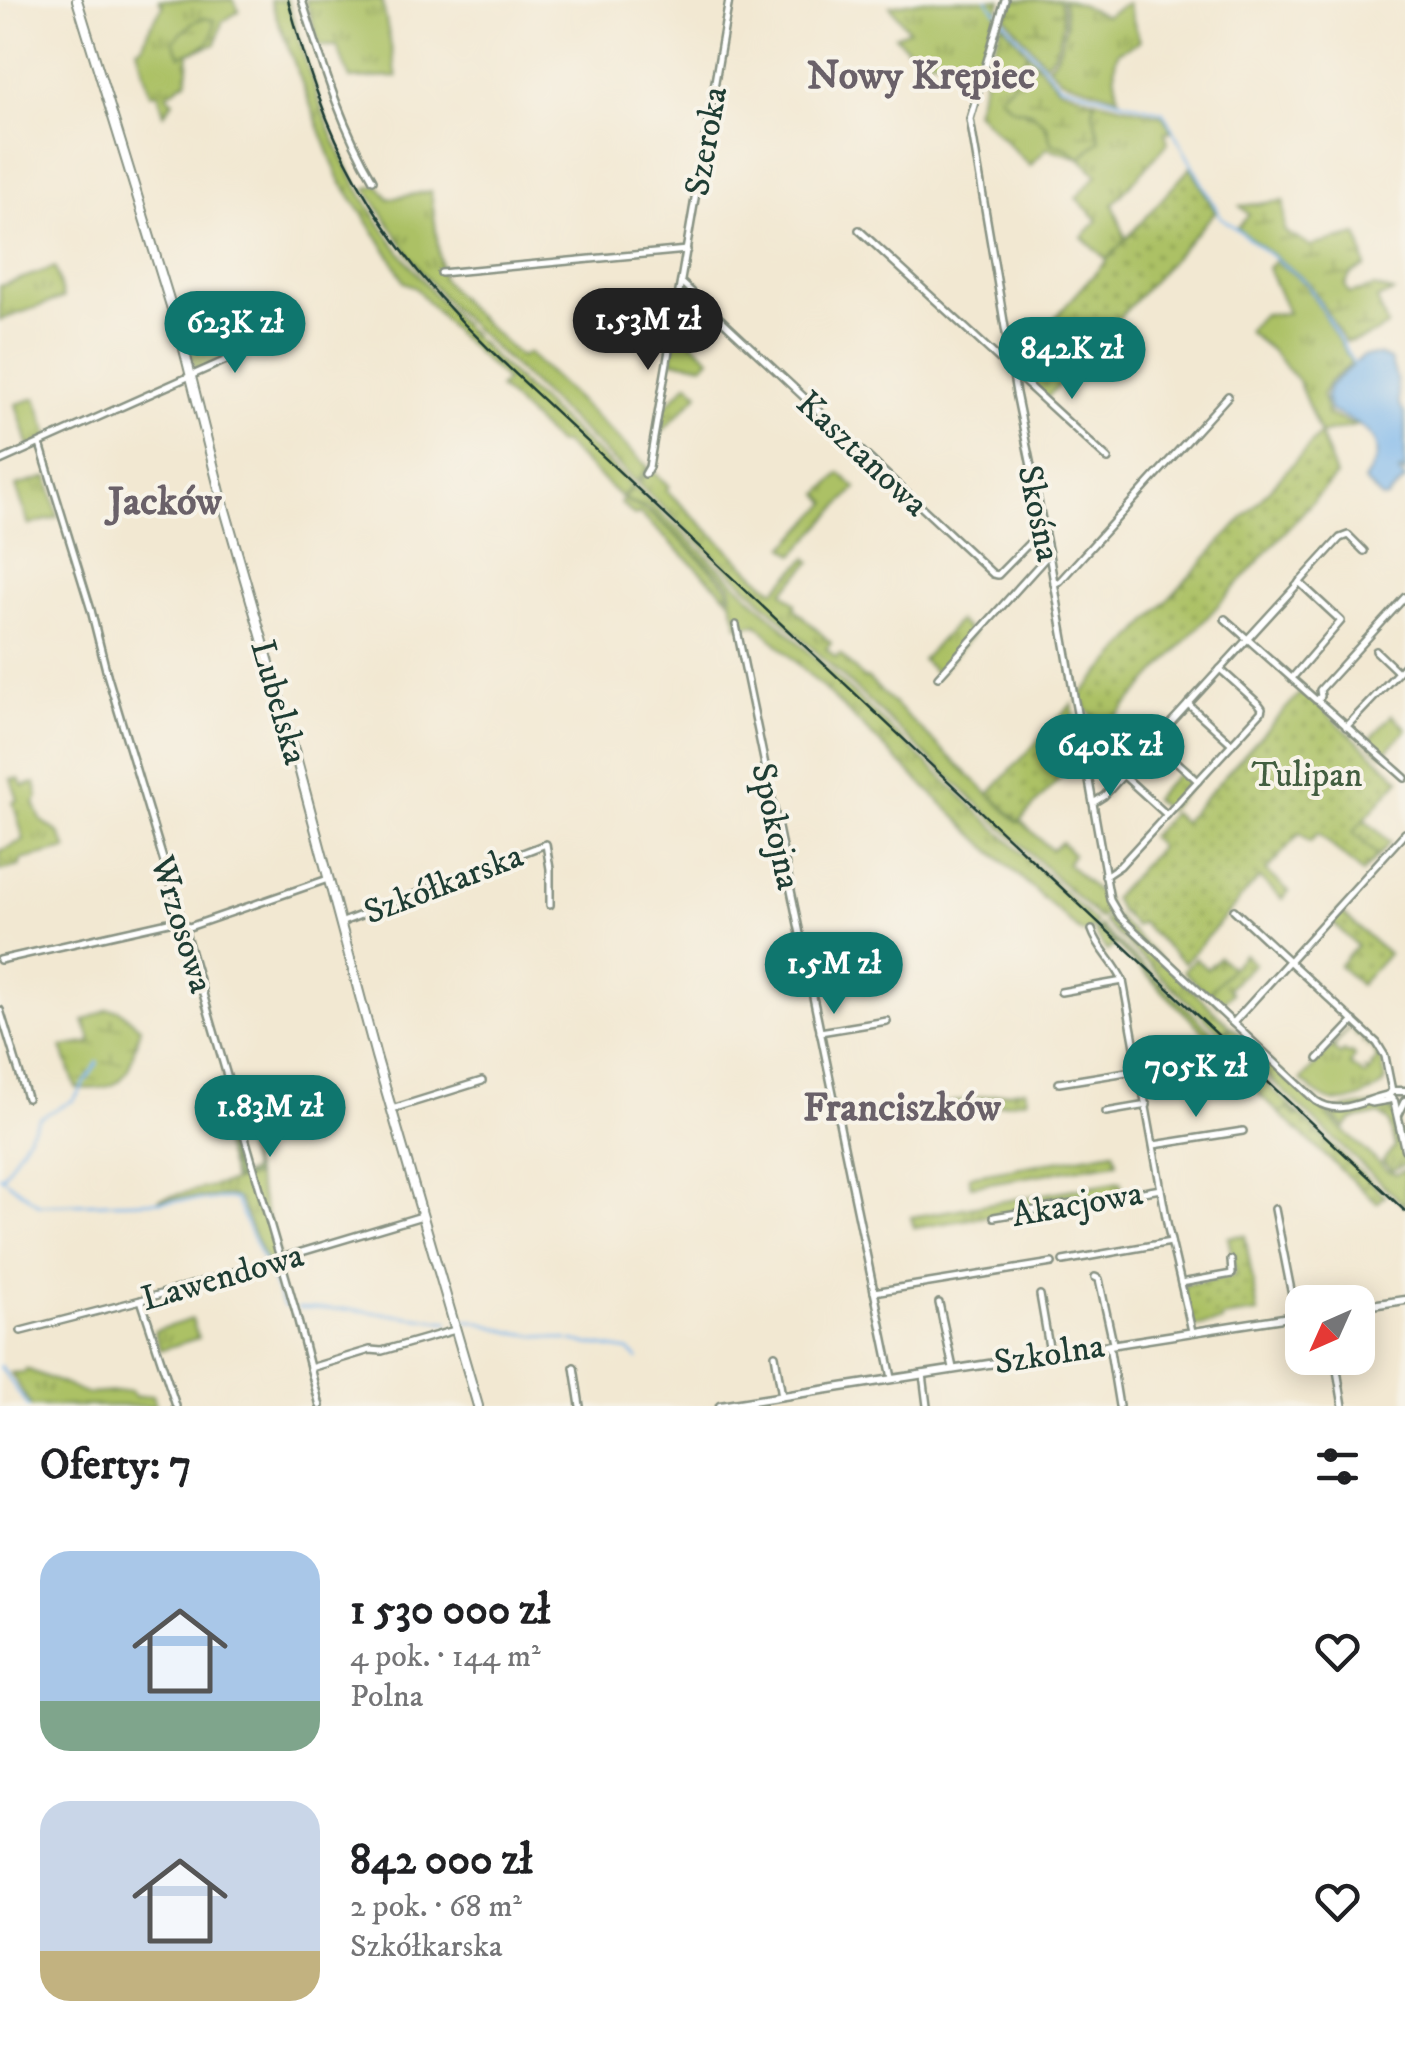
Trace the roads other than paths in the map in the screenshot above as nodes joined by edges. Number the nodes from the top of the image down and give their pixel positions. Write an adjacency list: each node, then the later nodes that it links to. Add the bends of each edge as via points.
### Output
1 (77, 0): 12 (main road, Lubelska)
2 (302, 0): 5 (street, via 337,107)
3 (729, 0): 7 (street, Szeroka)
4 (1005, 0): 11 (street, Skośna, via 970,114)
5 (373, 180)
6 (859, 230): 11 (street)
7 (686, 250): 8 (street); 9 (street, Szeroka)
8 (441, 274)
9 (681, 282): 17 (street, Szeroka); 18 (street, Kasztanowa, via 992,574)
10 (262, 344): 12 (street)
11 (1012, 371): 15 (street); 18 (street, Skośna)
12 (191, 376): 14 (street); 45 (main road, Lubelska)
13 (1228, 396): 22 (street)
14 (40, 444): 16 (street); 49 (street, Wrzosowa)
15 (1108, 459)
16 (0, 461)
17 (646, 474)
18 (1044, 528): 20 (street, Skośna)
19 (1364, 551): 21 (street, via 1344,535)
20 (1049, 554): 22 (street, Skośna); 31 (street)
21 (1299, 582): 26 (street); 32 (street, via 1340,623)
22 (1054, 584): 41 (street, Skośna)
23 (1405, 597): 33 (street)
24 (1225, 619): 26 (street)
25 (736, 625): 59 (street, Spokojna)
26 (1247, 639): 29 (street); 32 (street)
27 (1376, 652): 30 (street)
28 (1405, 665): 30 (street)
29 (1220, 669): 34 (street); 37 (street, via 1262,708)
30 (1398, 672): 35 (street)
31 (938, 676)
32 (1292, 678): 33 (street)
33 (1319, 698): 35 (street)
34 (1188, 704): 36 (street); 37 (street)
35 (1346, 727): 39 (street)
36 (1154, 741): 38 (street); 40 (street)
37 (1232, 744): 40 (street)
38 (1123, 775): 41 (street); 42 (street)
39 (1405, 778)
40 (1198, 781): 42 (street)
41 (1093, 803): 44 (street, Skośna)
42 (1166, 815): 44 (street)
43 (1405, 832): 52 (street)
44 (1105, 876): 58 (street, Skośna, via 1114,909)
45 (328, 879): 48 (main road, Lubelska); 49 (street)
46 (550, 906): 48 (street, Szkółkarska, via 546,844)
47 (1235, 910): 52 (street)
48 (340, 922): 71 (main road, Lubelska)
49 (184, 925): 51 (street, via 173,921); 81 (street, Wrzosowa)
50 (1092, 930): 53 (street, Akacjowa)
51 (0, 960)
52 (1289, 961): 57 (street); 58 (street)
53 (1122, 981): 54 (street); 61 (street, Akacjowa)
54 (1061, 992)
55 (0, 1010): 69 (street)
56 (887, 1021): 59 (street)
57 (1354, 1021): 62 (street); 68 (street, via 1383,1050)
58 (1232, 1023): 68 (street, via 1319,1104 1340,1108)
59 (820, 1032): 88 (street, Spokojna)
60 (1159, 1041): 61 (street)
61 (1135, 1048): 63 (street, Akacjowa)
62 (1318, 1059)
63 (1139, 1070): 65 (street); 67 (street, Akacjowa)
64 (482, 1081): 71 (street)
65 (1059, 1083)
66 (1198, 1086): 67 (street)
67 (1144, 1095): 70 (street, Akacjowa)
68 (1397, 1097): 75 (street)
69 (27, 1098)
70 (1147, 1106): 72 (street); 74 (street, Akacjowa)
71 (392, 1110): 78 (main road, Lubelska)
72 (1106, 1112)
73 (1243, 1131): 74 (street)
74 (1154, 1145): 76 (street, Akacjowa)
75 (1405, 1150)
76 (1161, 1189): 79 (street, Akacjowa); 80 (street, Akacjowa)
77 (1274, 1208): 87 (street)
78 (422, 1216): 81 (street, Lawendowa); 95 (main road, Lubelska)
79 (994, 1217)
80 (1172, 1242): 83 (street, Akacjowa); 86 (street, Akacjowa)
81 (280, 1259): 90 (street, Lawendowa); 102 (street, Wrzosowa)
82 (1232, 1260): 86 (street, via 1232,1274)
83 (1063, 1261)
84 (1052, 1263): 88 (street)
85 (1096, 1277): 98 (street)
86 (1181, 1283): 97 (street, Akacjowa)
87 (1292, 1285)
88 (874, 1292): 106 (street, Spokojna)
89 (1040, 1295): 99 (street)
90 (140, 1300): 96 (street, Lawendowa); 109 (street)
91 (1405, 1300): 93 (street)
92 (940, 1303): 103 (street)
93 (1375, 1304)
94 (1285, 1318): 97 (street, Szkolna)
95 (455, 1330): 102 (street); 111 (main road, Lubelska)
96 (21, 1331)
97 (1192, 1331): 98 (street, Szkolna)
98 (1111, 1344): 99 (street, Szkolna); 115 (street)
99 (1050, 1353): 103 (street, Szkolna)
100 (775, 1355): 107 (street)
101 (574, 1367): 112 (street)
102 (310, 1368): 110 (street, Wrzosowa)
103 (953, 1368): 104 (street, Szkolna)
104 (923, 1373): 106 (street, Szkolna); 114 (street)
105 (1338, 1375): 116 (street)
106 (892, 1378): 107 (street, Szkolna)
107 (782, 1396): 108 (street, Szkolna)
108 (740, 1404): 113 (street, Szkolna)
109 (176, 1406)
110 (320, 1406)
111 (478, 1406)
112 (580, 1406)
113 (720, 1406)
114 (927, 1406)
115 (1119, 1406)
116 (1343, 1406)

